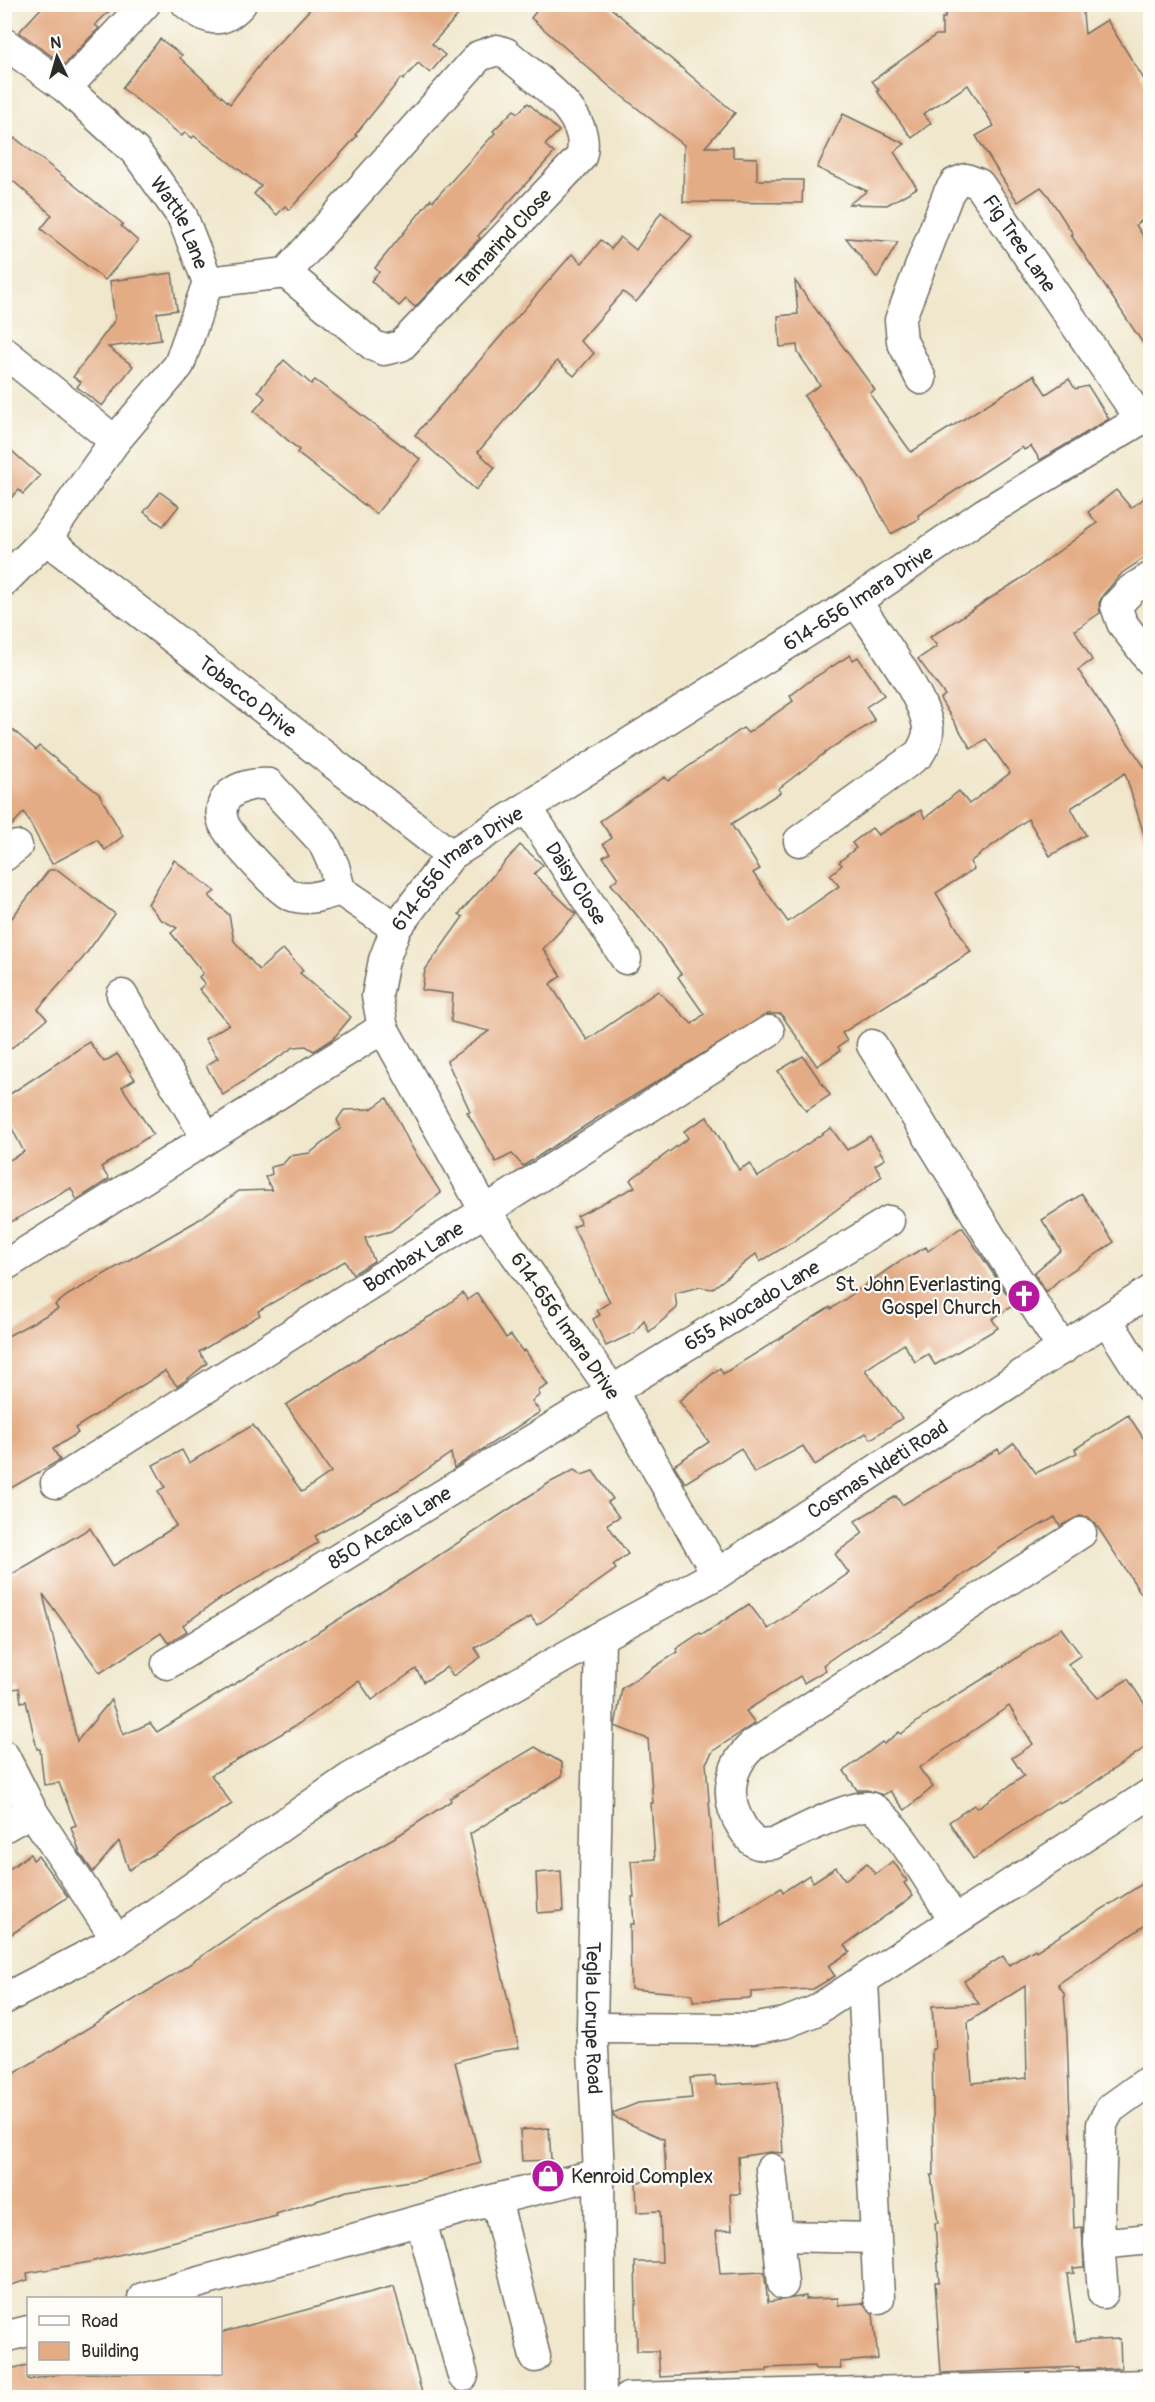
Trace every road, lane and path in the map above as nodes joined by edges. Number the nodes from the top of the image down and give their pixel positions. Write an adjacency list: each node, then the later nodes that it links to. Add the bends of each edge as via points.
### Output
1 (145, 4): 5 (street)
2 (187, 4): 3 (street, via 203,17 217,19 231,15)
3 (241, 4)
4 (4, 44): 5 (street, Wattle Lane)
5 (66, 88): 7 (street, Wattle Lane, via 136,152 182,216)
6 (286, 273): 6 (street, Tamarind Close, via 468,65 488,51 506,53 575,114 584,138 581,157 400,346 384,350 374,346); 7 (street)
7 (208, 282): 11 (street, Wattle Lane, via 179,365)
8 (4, 352): 11 (street)
9 (916, 368): 10 (street, Fig Tree Lane, via 902,341 900,320 948,194 960,180 973,180)
10 (1146, 417): 15 (street, 614-656 Imara Drive, via 986,513)
11 (115, 441): 12 (street, Wattle Lane)
12 (46, 539): 14 (street, Wattle Lane); 19 (street, Tobacco Drive)
13 (1150, 578): 16 (street, via 1116,606 1122,623)
14 (4, 581)
15 (856, 601): 17 (street, 614-656 Imara Drive); 18 (street, via 926,715 927,741 919,754)
16 (1150, 660)
17 (527, 808): 19 (street, 614-656 Imara Drive); 22 (street, Daisy Close)
18 (799, 841)
19 (451, 855): 21 (street, 614-656 Imara Drive)
20 (340, 890): 21 (street)
21 (396, 928): 24 (street, 614-656 Imara Drive, via 377,996)
22 (626, 959)
23 (122, 995): 27 (street)
24 (383, 1028): 27 (street); 28 (street, 614-656 Imara Drive)
25 (769, 1031): 28 (street, Bombax Lane)
26 (872, 1044): 33 (street)
27 (207, 1138): 30 (street)
28 (485, 1211): 35 (street, 614-656 Imara Drive); 36 (street, Bombax Lane)
29 (889, 1221): 35 (street, 655 Avocado Lane)
30 (4, 1266)
31 (1150, 1291): 32 (street, Cosmas Ndeti Road)
32 (1107, 1320): 33 (street, Cosmas Ndeti Road); 34 (street)
33 (1063, 1349): 38 (street, Cosmas Ndeti Road)
34 (1150, 1388)
35 (611, 1389): 38 (street, 614-656 Imara Drive); 40 (street, 850 Acacia Lane)
36 (56, 1483)
37 (1081, 1533): 45 (street, via 753,1745 733,1774 730,1792 734,1810 748,1837 758,1844 773,1844 855,1808 875,1809 892,1825)
38 (717, 1574): 39 (street, Cosmas Ndeti Road)
39 (600, 1637): 46 (street, Cosmas Ndeti Road, via 351,1778); 49 (street, Tegla Lorupe Road)
40 (167, 1664)
41 (4, 1756): 43 (street)
42 (1150, 1794): 45 (street)
43 (32, 1811): 44 (street); 46 (street)
44 (4, 1827)
45 (954, 1920): 47 (street)
46 (117, 1940): 48 (street, Cosmas Ndeti Road)
47 (863, 1981): 49 (street, via 815,2011 785,2023 752,2029); 56 (street)
48 (4, 1999)
49 (592, 2028): 52 (street, Tegla Lorupe Road)
50 (1150, 2080): 58 (street, via 1110,2109 1102,2124)
51 (771, 2169): 55 (street)
52 (600, 2174): 53 (street); 68 (street, Tegla Lorupe Road)
53 (496, 2199): 54 (street); 65 (street)
54 (420, 2221): 61 (street); 66 (street)
55 (778, 2236): 56 (street); 59 (street)
56 (875, 2238): 62 (street)
57 (1150, 2239): 58 (street)
58 (1099, 2244): 60 (street)
59 (783, 2284)
60 (1103, 2294)
61 (147, 2297)
62 (879, 2298)
63 (27, 2331): 64 (street)
64 (4, 2337)
65 (534, 2357)
66 (463, 2376)
67 (1150, 2385): 69 (street)
68 (601, 2397)
69 (628, 2397)

